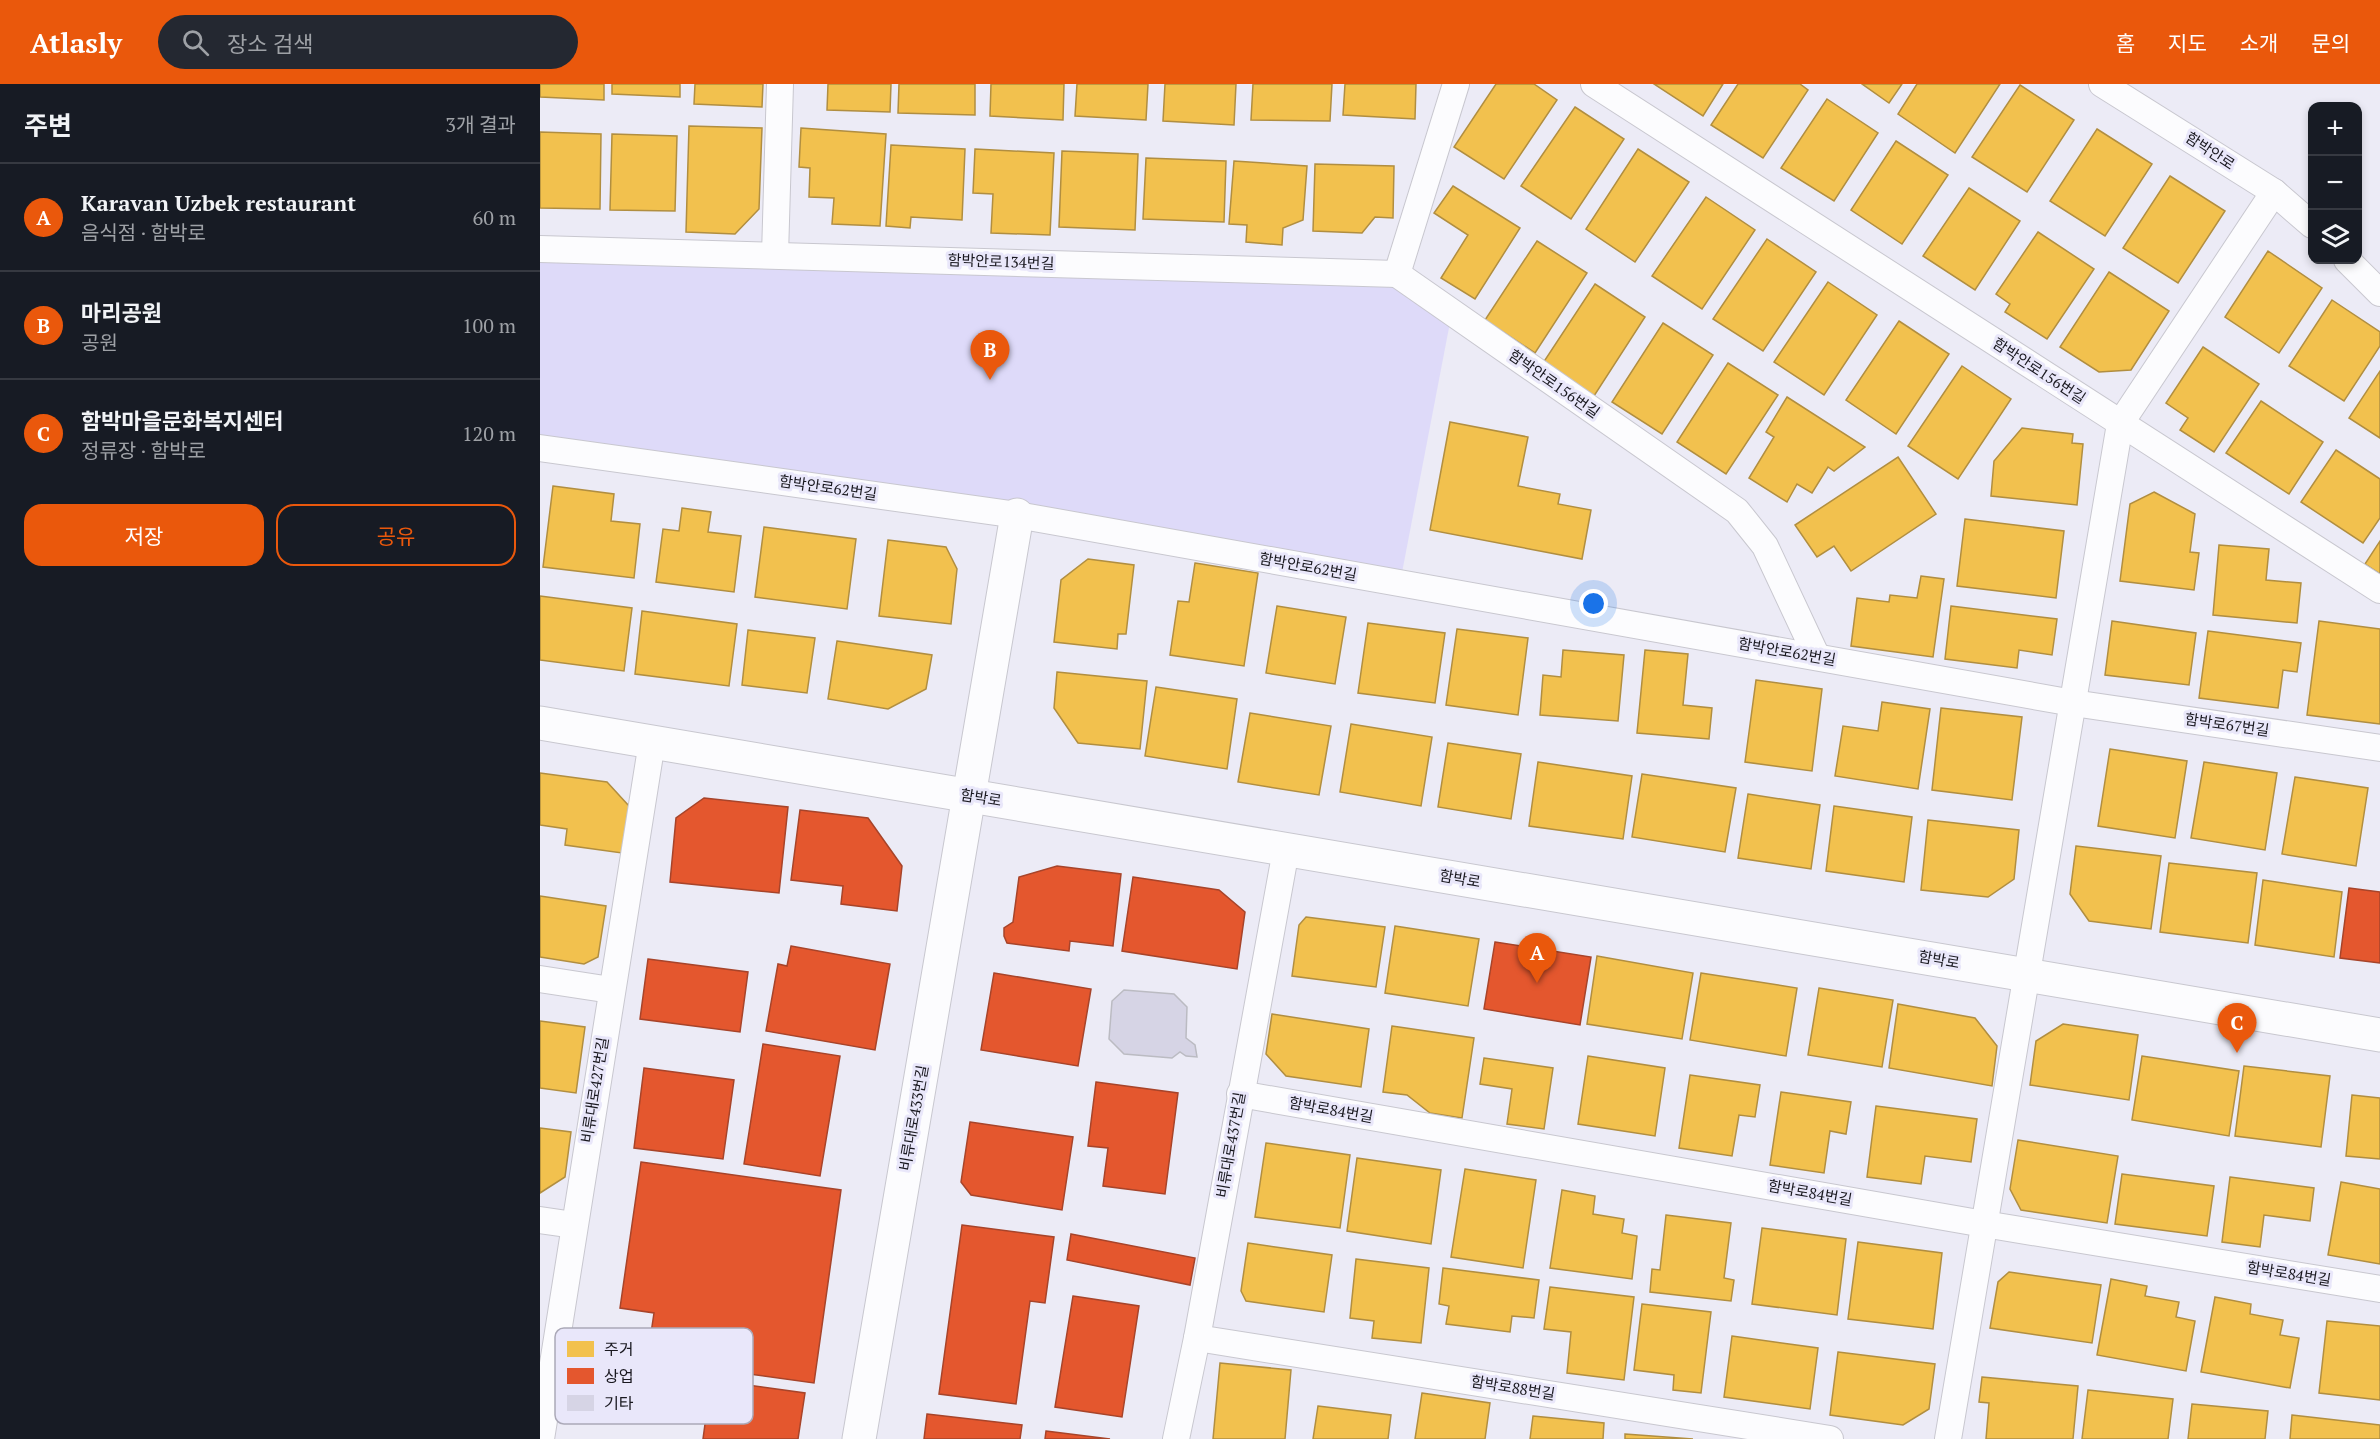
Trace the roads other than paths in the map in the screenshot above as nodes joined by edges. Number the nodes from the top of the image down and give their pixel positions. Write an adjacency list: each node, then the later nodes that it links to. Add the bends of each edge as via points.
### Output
1 (780, 84): 8 (lane)
2 (1456, 84): 10 (lane)
3 (1594, 84): 12 (lane, 함박안로156번길)
4 (2102, 84): 5 (lane, 함박안로)
5 (2274, 192): 6 (lane, 함박안로); 12 (lane)
6 (2308, 221)
7 (540, 249): 8 (lane)
8 (775, 255): 10 (lane, 함박안로134번길)
9 (2351, 264): 11 (lane)
10 (1397, 274): 16 (lane, 함박안로156번길, via 1737,511 1765,546)
11 (2380, 292)
12 (2120, 424): 15 (lane); 17 (lane)
13 (540, 448): 14 (lane, 함박안로62번길)
14 (1017, 515): 16 (lane, 함박안로62번길); 21 (street, 비류대로433번길)
15 (2380, 590)
16 (1817, 657): 17 (lane, 함박안로62번길)
17 (2073, 703): 20 (lane, 함박로67번길); 23 (lane)
18 (540, 723): 19 (street, 함박로)
19 (652, 742): 21 (street, 함박로); 25 (lane, 비류대로427번길)
20 (2380, 748)
21 (969, 796): 22 (street, 함박로); 36 (street, 비류대로433번길)
22 (1286, 850): 23 (street, 함박로); 27 (lane, 비류대로437번길)
23 (2026, 975): 26 (street, 함박로); 29 (lane)
24 (540, 979): 25 (lane)
25 (611, 990): 30 (lane, 비류대로427번길)
26 (2380, 1035)
27 (1240, 1094): 29 (lane, 함박로84번길); 33 (lane, 비류대로437번길)
28 (540, 1220): 30 (lane)
29 (1984, 1224): 31 (lane, 함박로84번길); 39 (lane)
30 (574, 1225): 32 (lane, 비류대로427번길)
31 (2380, 1289)
32 (558, 1328)
33 (1197, 1338): 37 (lane, 비류대로437번길); 38 (lane, 함박로88번길)
34 (555, 1348): 35 (lane, 비류대로427번길)
35 (541, 1439)
36 (859, 1439)
37 (1176, 1439)
38 (1830, 1439)
39 (1947, 1439)

